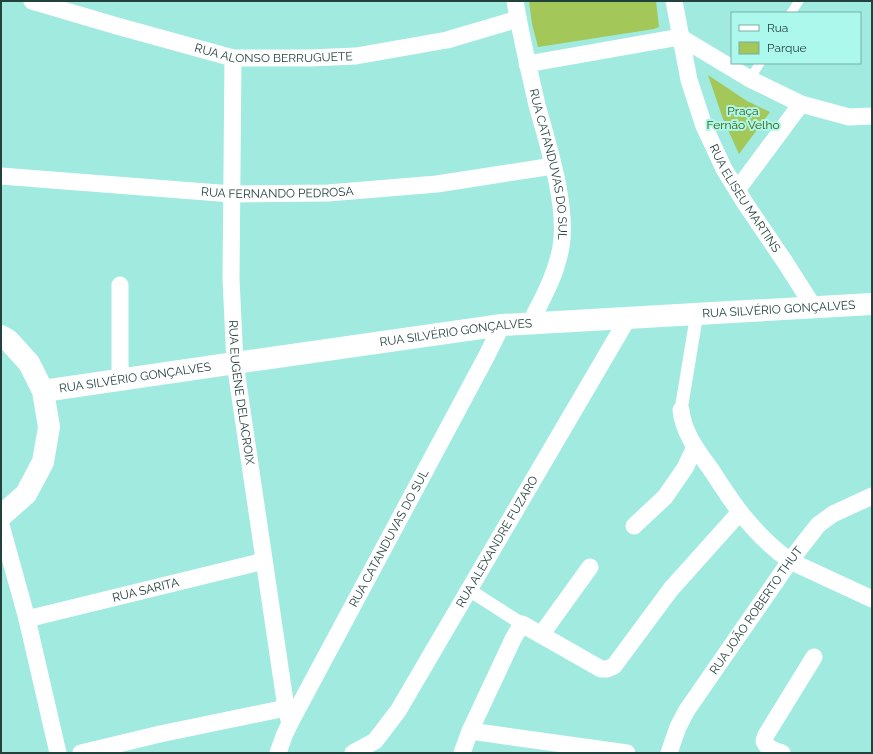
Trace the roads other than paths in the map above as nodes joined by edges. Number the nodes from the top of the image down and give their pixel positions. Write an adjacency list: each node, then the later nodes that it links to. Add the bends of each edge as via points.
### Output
1 (32, 1): 8 (street, RUA ALONSO BERRUGUETE)
2 (515, 1): 6 (street, RUA CATANDUVAS DO SUL)
3 (674, 1): 7 (street, RUA ELISEU MARTINS)
4 (799, 1): 5 (lane)
5 (792, 12)
6 (518, 19): 8 (street, RUA ALONSO BERRUGUETE, via 447,40 356,56); 9 (street, RUA CATANDUVAS DO SUL)
7 (680, 37): 9 (street); 11 (street); 16 (street, RUA ELISEU MARTINS, via 689,80 704,126)
8 (233, 58): 17 (street, RUA EUGENE DELACROIX)
9 (527, 64): 14 (street, RUA CATANDUVAS DO SUL)
10 (759, 64): 11 (lane)
11 (750, 79): 12 (street)
12 (801, 104): 13 (street, via 849,117); 16 (street)
13 (872, 116)
14 (553, 166): 17 (street, RUA FERNANDO PEDROSA, via 437,184 328,192); 23 (street, RUA CATANDUVAS DO SUL, via 562,219 561,246 556,270)
15 (1, 176): 17 (street, RUA FERNANDO PEDROSA)
16 (737, 190): 20 (street, RUA ELISEU MARTINS)
17 (232, 194): 26 (street, RUA EUGENE DELACROIX, via 231,279)
18 (120, 285): 27 (street)
19 (872, 304): 20 (street, RUA SILVÉRIO GONÇALVES)
20 (813, 306): 21 (street, RUA SILVÉRIO GONÇALVES)
21 (697, 314): 22 (street, RUA SILVÉRIO GONÇALVES); 29 (street)
22 (628, 318): 23 (street, RUA SILVÉRIO GONÇALVES); 39 (street, RUA ALEXANDRE FUZARO)
23 (530, 322): 24 (street, RUA SILVÉRIO GONÇALVES)
24 (502, 325): 26 (street, RUA SILVÉRIO GONÇALVES); 45 (street, RUA CATANDUVAS DO SUL)
25 (1, 336): 28 (street, via 29,363)
26 (236, 362): 27 (street, RUA SILVÉRIO GONÇALVES); 36 (street, RUA EUGENE DELACROIX)
27 (120, 380): 28 (street, RUA SILVÉRIO GONÇALVES)
28 (43, 391): 33 (street, via 49,427 43,462 26,494)
29 (681, 410): 30 (street, via 682,420)
30 (695, 447): 32 (street); 35 (street, via 685,468 665,497)
31 (872, 496): 37 (street, RUA JOÃO ROBERTO THUT, via 833,514 818,525)
32 (740, 512): 37 (street); 43 (street, via 670,590 614,666 601,669)
33 (1, 516)
34 (1, 525): 41 (street)
35 (634, 526)
36 (264, 561): 41 (street, RUA SARITA); 45 (street, RUA EUGENE DELACROIX)
37 (790, 561): 40 (street); 53 (street, RUA JOÃO ROBERTO THUT, via 687,710)
38 (590, 567): 43 (street)
39 (469, 590): 42 (street); 50 (street, RUA ALEXANDRE FUZARO, via 398,711 375,741)
40 (872, 599)
41 (27, 619): 47 (street)
42 (522, 624): 43 (street); 46 (street)
43 (541, 635)
44 (814, 657): 54 (street, via 764,741 765,745)
45 (288, 715): 48 (street, via 160,734); 49 (street, RUA CATANDUVAS DO SUL)
46 (470, 731): 51 (street); 52 (street)
47 (58, 753)
48 (81, 753)
49 (278, 753)
50 (353, 753)
51 (462, 753)
52 (626, 753)
53 (669, 753)
54 (782, 753)

